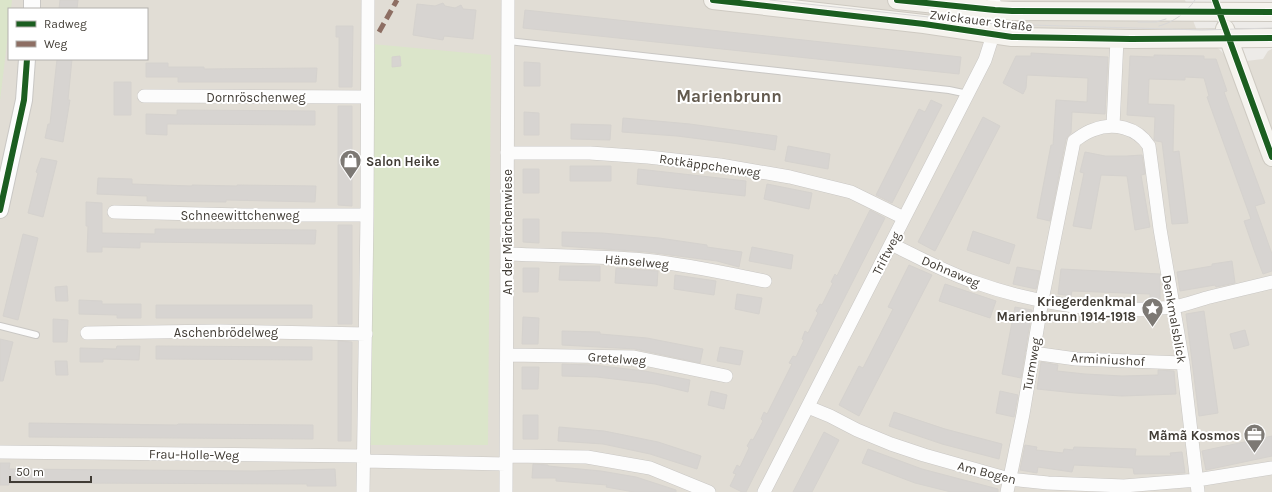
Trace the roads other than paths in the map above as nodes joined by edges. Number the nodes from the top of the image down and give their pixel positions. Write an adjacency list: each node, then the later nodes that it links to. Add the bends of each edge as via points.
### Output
1 (368, 0): 16 (street)
2 (508, 0): 12 (street, An der Märchenwiese)
3 (712, 0): 8 (main road, Zwickauer Straße, via 924,24)
4 (905, 0): 5 (main road, Zwickauer Straße)
5 (994, 5): 6 (main road, Zwickauer Straße, via 1093,8); 8 (street, Triftweg)
6 (1217, 6): 7 (main road, Zwickauer Straße); 11 (main road)
7 (1272, 12)
8 (993, 35): 10 (main road, Zwickauer Straße); 14 (street, Triftweg, via 985,60)
9 (1272, 38): 11 (main road, Zwickauer Straße)
10 (1117, 39): 11 (main road, Zwickauer Straße); 17 (street)
11 (1228, 39): 19 (main road)
12 (508, 41): 14 (lane); 18 (street, An der Märchenwiese)
13 (27, 60): 20 (street, via 24,100)
14 (968, 94): 23 (street, Triftweg)
15 (144, 96): 16 (street, Dornröschenweg)
16 (367, 97): 22 (street)
17 (1113, 126): 28 (street, Turmweg, via 1091,130 1074,141); 29 (street, Denkmalsblick, via 1136,132 1149,146)
18 (507, 153): 23 (street, Rotkäppchenweg, via 590,153 720,165 790,177 851,192); 25 (street, An der Märchenwiese)
19 (1272, 157)
20 (0, 210)
21 (114, 212): 22 (street, Schneewittchenweg)
22 (367, 215): 32 (street)
23 (904, 218): 24 (street, Triftweg)
24 (891, 244): 28 (street, Dohnaweg, via 973,282); 38 (street, Triftweg)
25 (507, 254): 26 (street, Hänselweg, via 645,260); 35 (street, An der Märchenwiese)
26 (765, 281)
27 (1272, 282): 29 (street, Dohnaweg)
28 (1042, 300): 29 (street, Dohnaweg, via 1094,309); 34 (street, Turmweg)
29 (1173, 307): 36 (street, Denkmalsblick)
30 (0, 326): 33 (lane)
31 (87, 333): 32 (street, Aschenbrödelweg, via 220,331)
32 (366, 334): 40 (street)
33 (36, 335)
34 (1034, 353): 36 (street, Arminiushof, via 1076,358); 43 (street, Turmweg)
35 (507, 355): 37 (street, Gretelweg, via 634,357); 41 (street, An der Märchenwiese)
36 (1183, 363): 44 (street, Denkmalsblick)
37 (726, 376)
38 (808, 407): 43 (street, Am Bogen, via 891,444); 48 (street, Triftweg)
39 (0, 452): 40 (street, Frau-Holle-Weg)
40 (364, 459): 41 (street); 45 (street)
41 (506, 460): 46 (street, An der Märchenwiese); 47 (street, via 587,457 650,468)
42 (1272, 468): 44 (street, Am Bogen)
43 (1008, 486): 44 (street, Am Bogen, via 1048,483)
44 (1198, 486)
45 (363, 492)
46 (506, 492)
47 (709, 492)
48 (764, 492)

